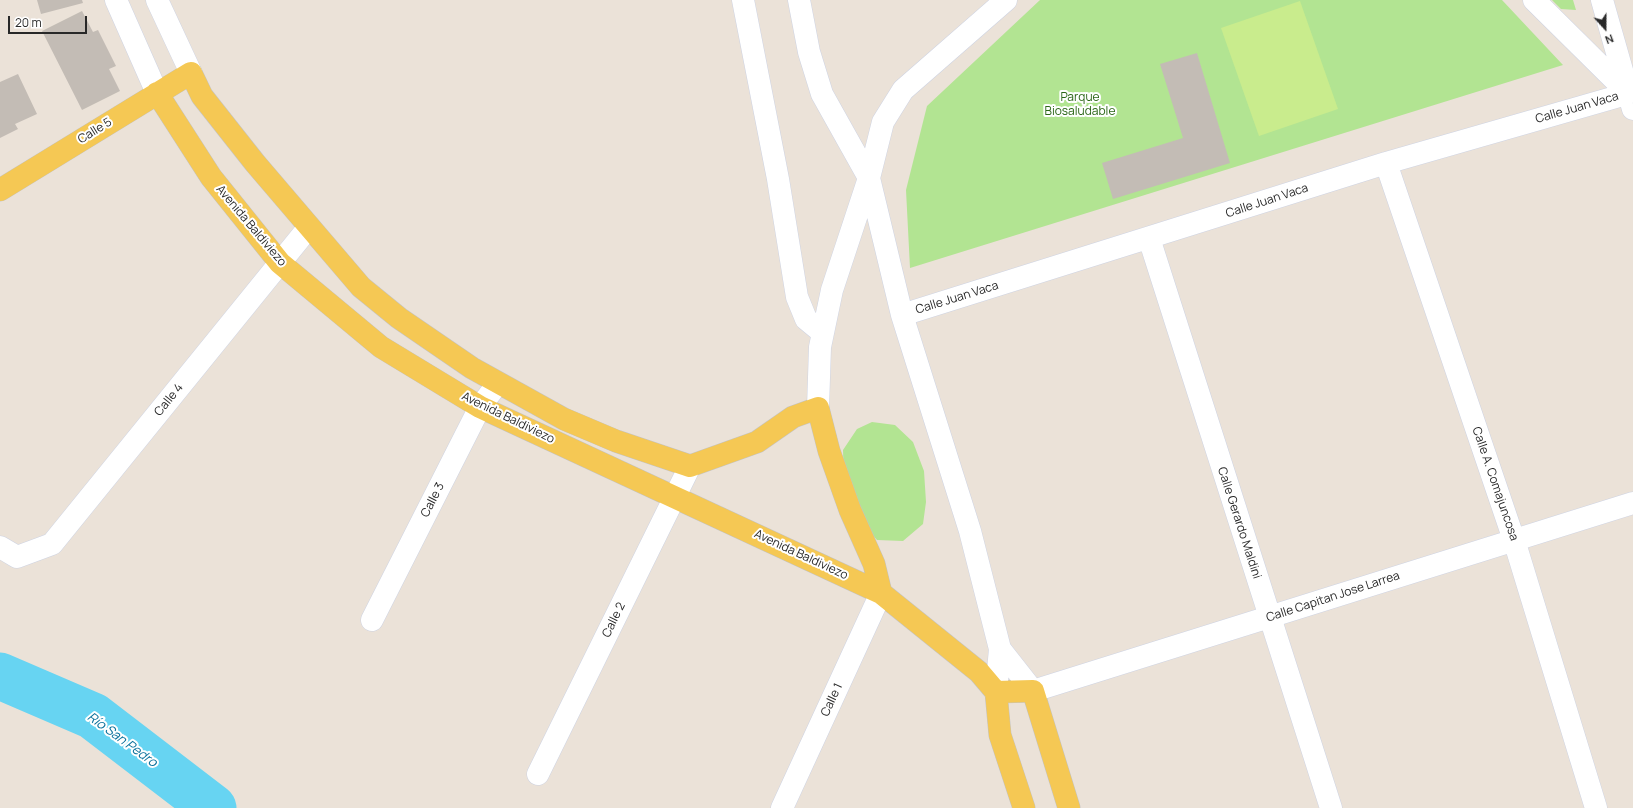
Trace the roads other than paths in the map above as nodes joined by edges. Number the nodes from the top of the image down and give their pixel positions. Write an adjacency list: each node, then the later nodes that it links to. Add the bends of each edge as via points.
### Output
1 (116, 0): 9 (street, Avenida Baldiviezo)
2 (157, 0): 8 (street)
3 (743, 0): 18 (street, via 778,179 797,297 806,319)
4 (799, 0): 12 (street, via 809,52 822,94)
5 (1006, 0): 12 (street, via 903,90 883,122)
6 (1534, 0): 10 (street)
7 (1602, 0): 10 (street)
8 (191, 73): 9 (main road, Calle 5); 14 (main road, via 202,96)
9 (156, 94): 13 (main road, Calle 5); 16 (main road, Avenida Baldiviezo, via 210,177)
10 (1631, 98): 11 (street, Calle Juan Vaca)
11 (1386, 163): 15 (street, Calle Juan Vaca); 25 (street, Calle A. Comajuncosa)
12 (869, 178): 17 (street); 18 (street, via 832,290)
13 (0, 190)
14 (309, 227): 16 (street, Calle 4); 19 (main road, via 361,287 399,318)
15 (1149, 238): 17 (street, Calle Juan Vaca); 28 (street, Calle Gerardo Maldini)
16 (280, 263): 20 (main road, Avenida Baldiviezo, via 381,347); 26 (street, Calle 4, via 52,544)
17 (902, 315): 30 (street, via 970,532)
18 (823, 333): 21 (street, via 820,347)
19 (498, 383): 20 (street, Calle 3); 22 (main road, via 564,419 616,441)
20 (480, 407): 23 (main road, Avenida Baldiviezo); 29 (street, Calle 3)
21 (818, 408): 22 (main road, via 793,417 757,442); 27 (main road, via 829,451 850,510 874,564)
22 (690, 466): 23 (street, Calle 2)
23 (674, 496): 27 (main road, Avenida Baldiviezo); 33 (street, Calle 2)
24 (1633, 503): 25 (street, Calle Capitan Jose Larrea)
25 (1514, 540): 28 (street, Calle Capitan Jose Larrea); 38 (street, Calle A. Comajuncosa)
26 (8, 552)
27 (881, 593): 32 (main road, Avenida Baldiviezo, via 979,672); 34 (street, Calle 1)
28 (1269, 618): 31 (street, Calle Capitan Jose Larrea); 37 (street, Calle Gerardo Maldini)
29 (372, 620)
30 (1000, 649): 31 (street); 32 (street)
31 (1033, 691): 32 (main road); 36 (main road)
32 (996, 692): 35 (main road, via 1000,735)
33 (538, 774)
34 (782, 808)
35 (1024, 808)
36 (1069, 808)
37 (1331, 808)
38 (1596, 808)

